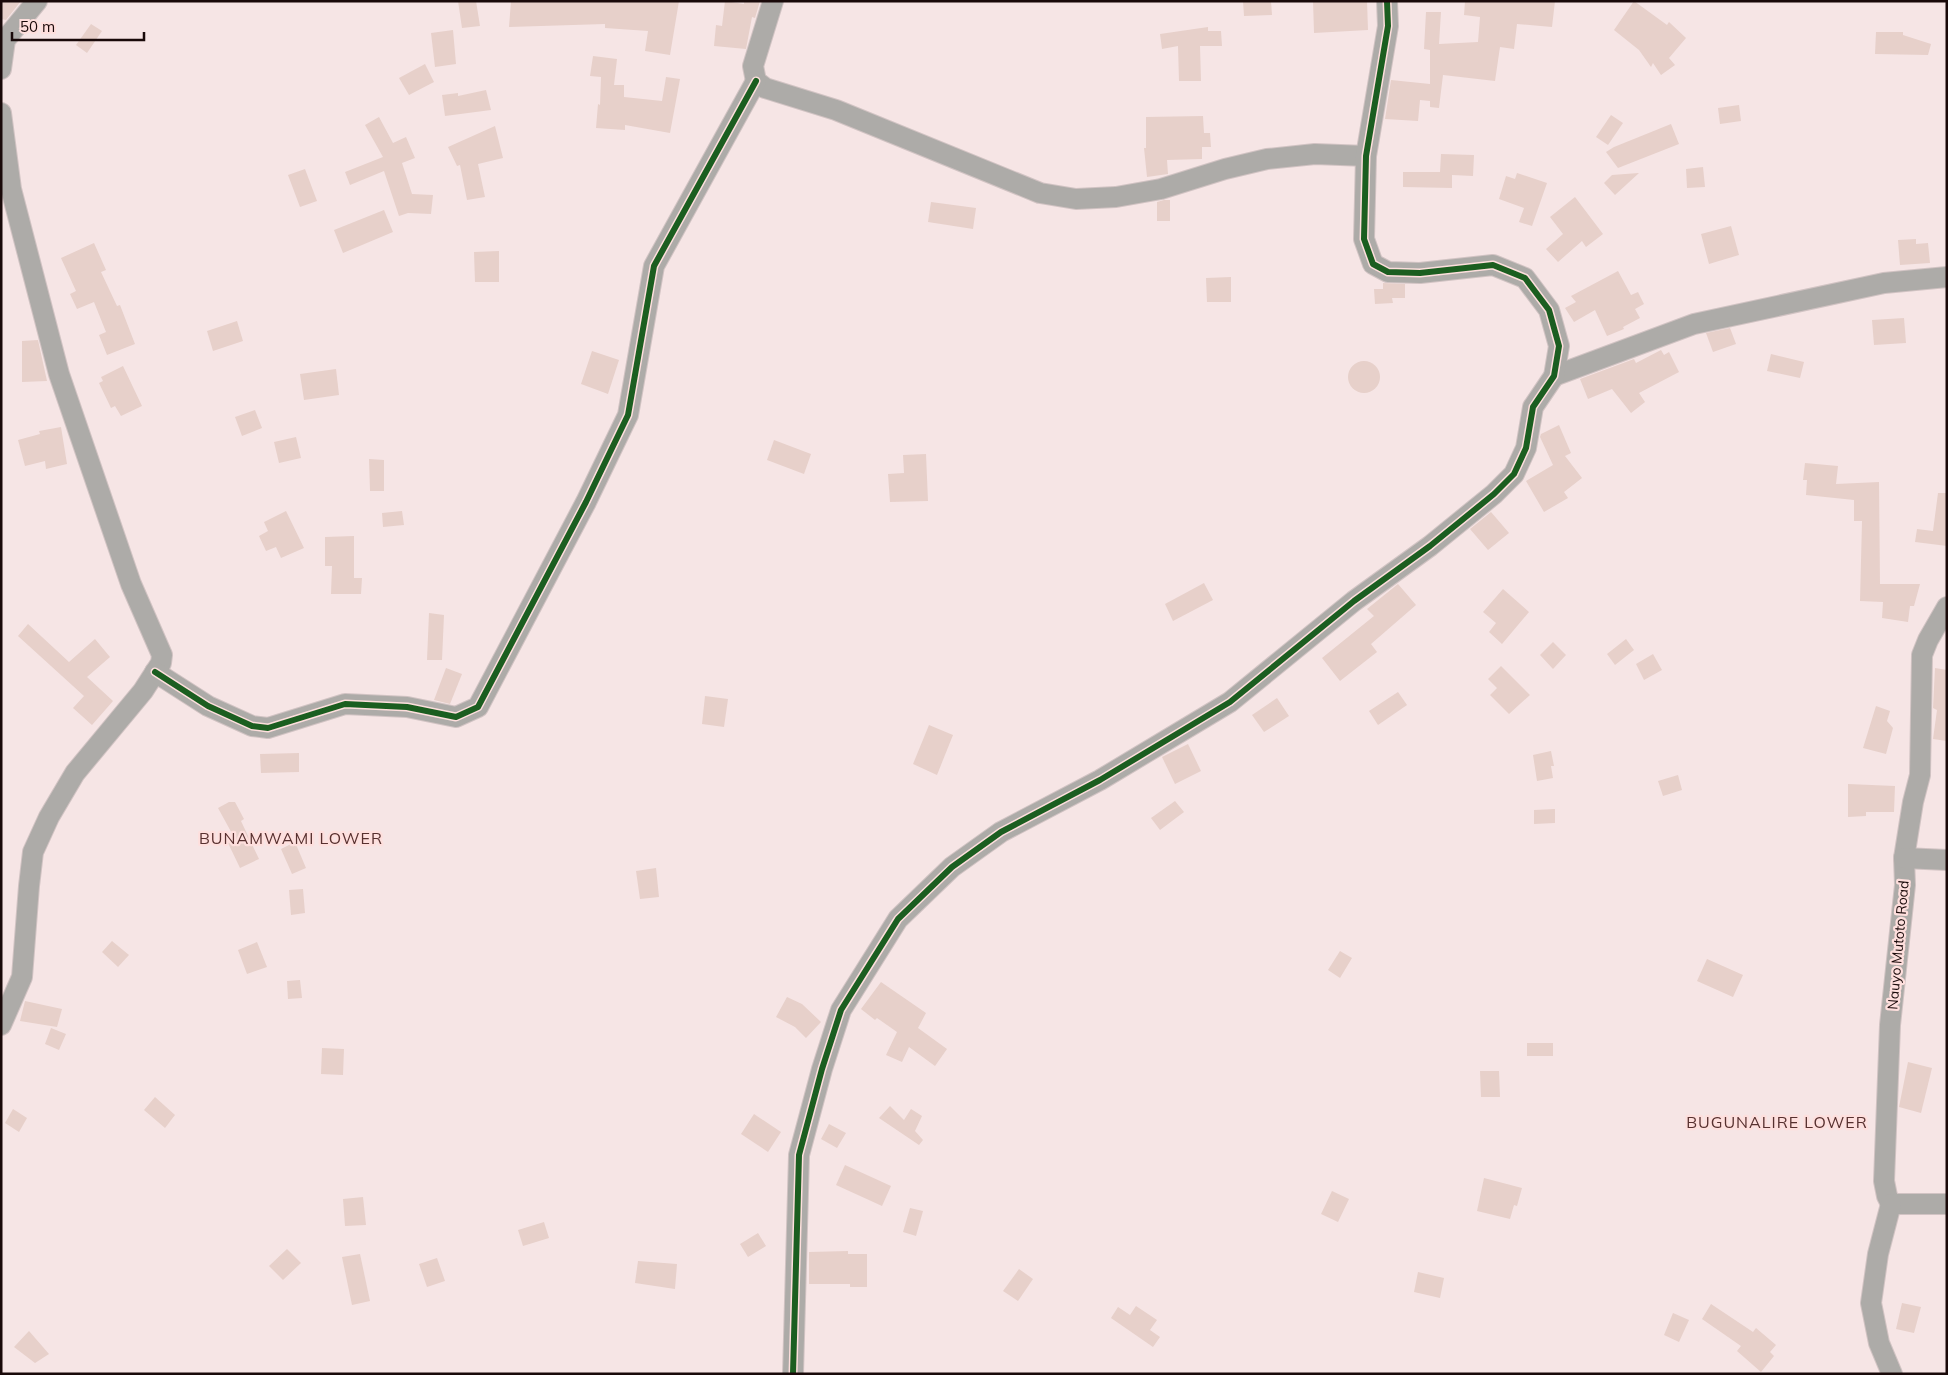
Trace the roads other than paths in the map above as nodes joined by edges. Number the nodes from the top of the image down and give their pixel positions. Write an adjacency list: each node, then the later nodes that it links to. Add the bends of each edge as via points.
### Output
1 (38, 1): 4 (street, via 5,40)
2 (773, 1): 5 (street, via 753,66)
3 (1387, 1): 7 (street, via 1388,26)
4 (1, 69)
5 (756, 81): 7 (street, via 765,88 836,110 1040,193 1076,199 1116,197 1161,188 1267,159 1316,154); 11 (street, via 654,266 628,415 478,707 456,717 407,707 345,704 268,728 252,726 208,706)
6 (1, 113): 11 (street, via 11,189 59,374 131,584 162,655)
7 (1366, 156): 9 (street, via 1364,239 1373,264 1388,272 1420,273 1493,265 1526,278 1549,310 1559,346)
8 (1947, 277): 9 (street, via 1884,283 1694,324)
9 (1554, 376): 18 (street, via 1533,407 1526,448 1514,474 1494,494 1354,601 1230,702 1100,780 1001,832 952,866 898,919 842,1010 799,1155)
10 (1947, 607): 12 (street, Nauyo Mutoto Road, via 1922,655 1920,775)
11 (155, 672): 14 (street, via 75,773 33,852 22,977)
12 (1904, 858): 13 (street); 15 (street, Nauyo Mutoto Road, via 1905,885 1888,1067 1884,1181)
13 (1947, 860)
14 (1, 1025)
15 (1891, 1204): 16 (street); 17 (street, via 1878,1254 1871,1303 1879,1342)
16 (1947, 1204)
17 (1891, 1373)
18 (793, 1374)

